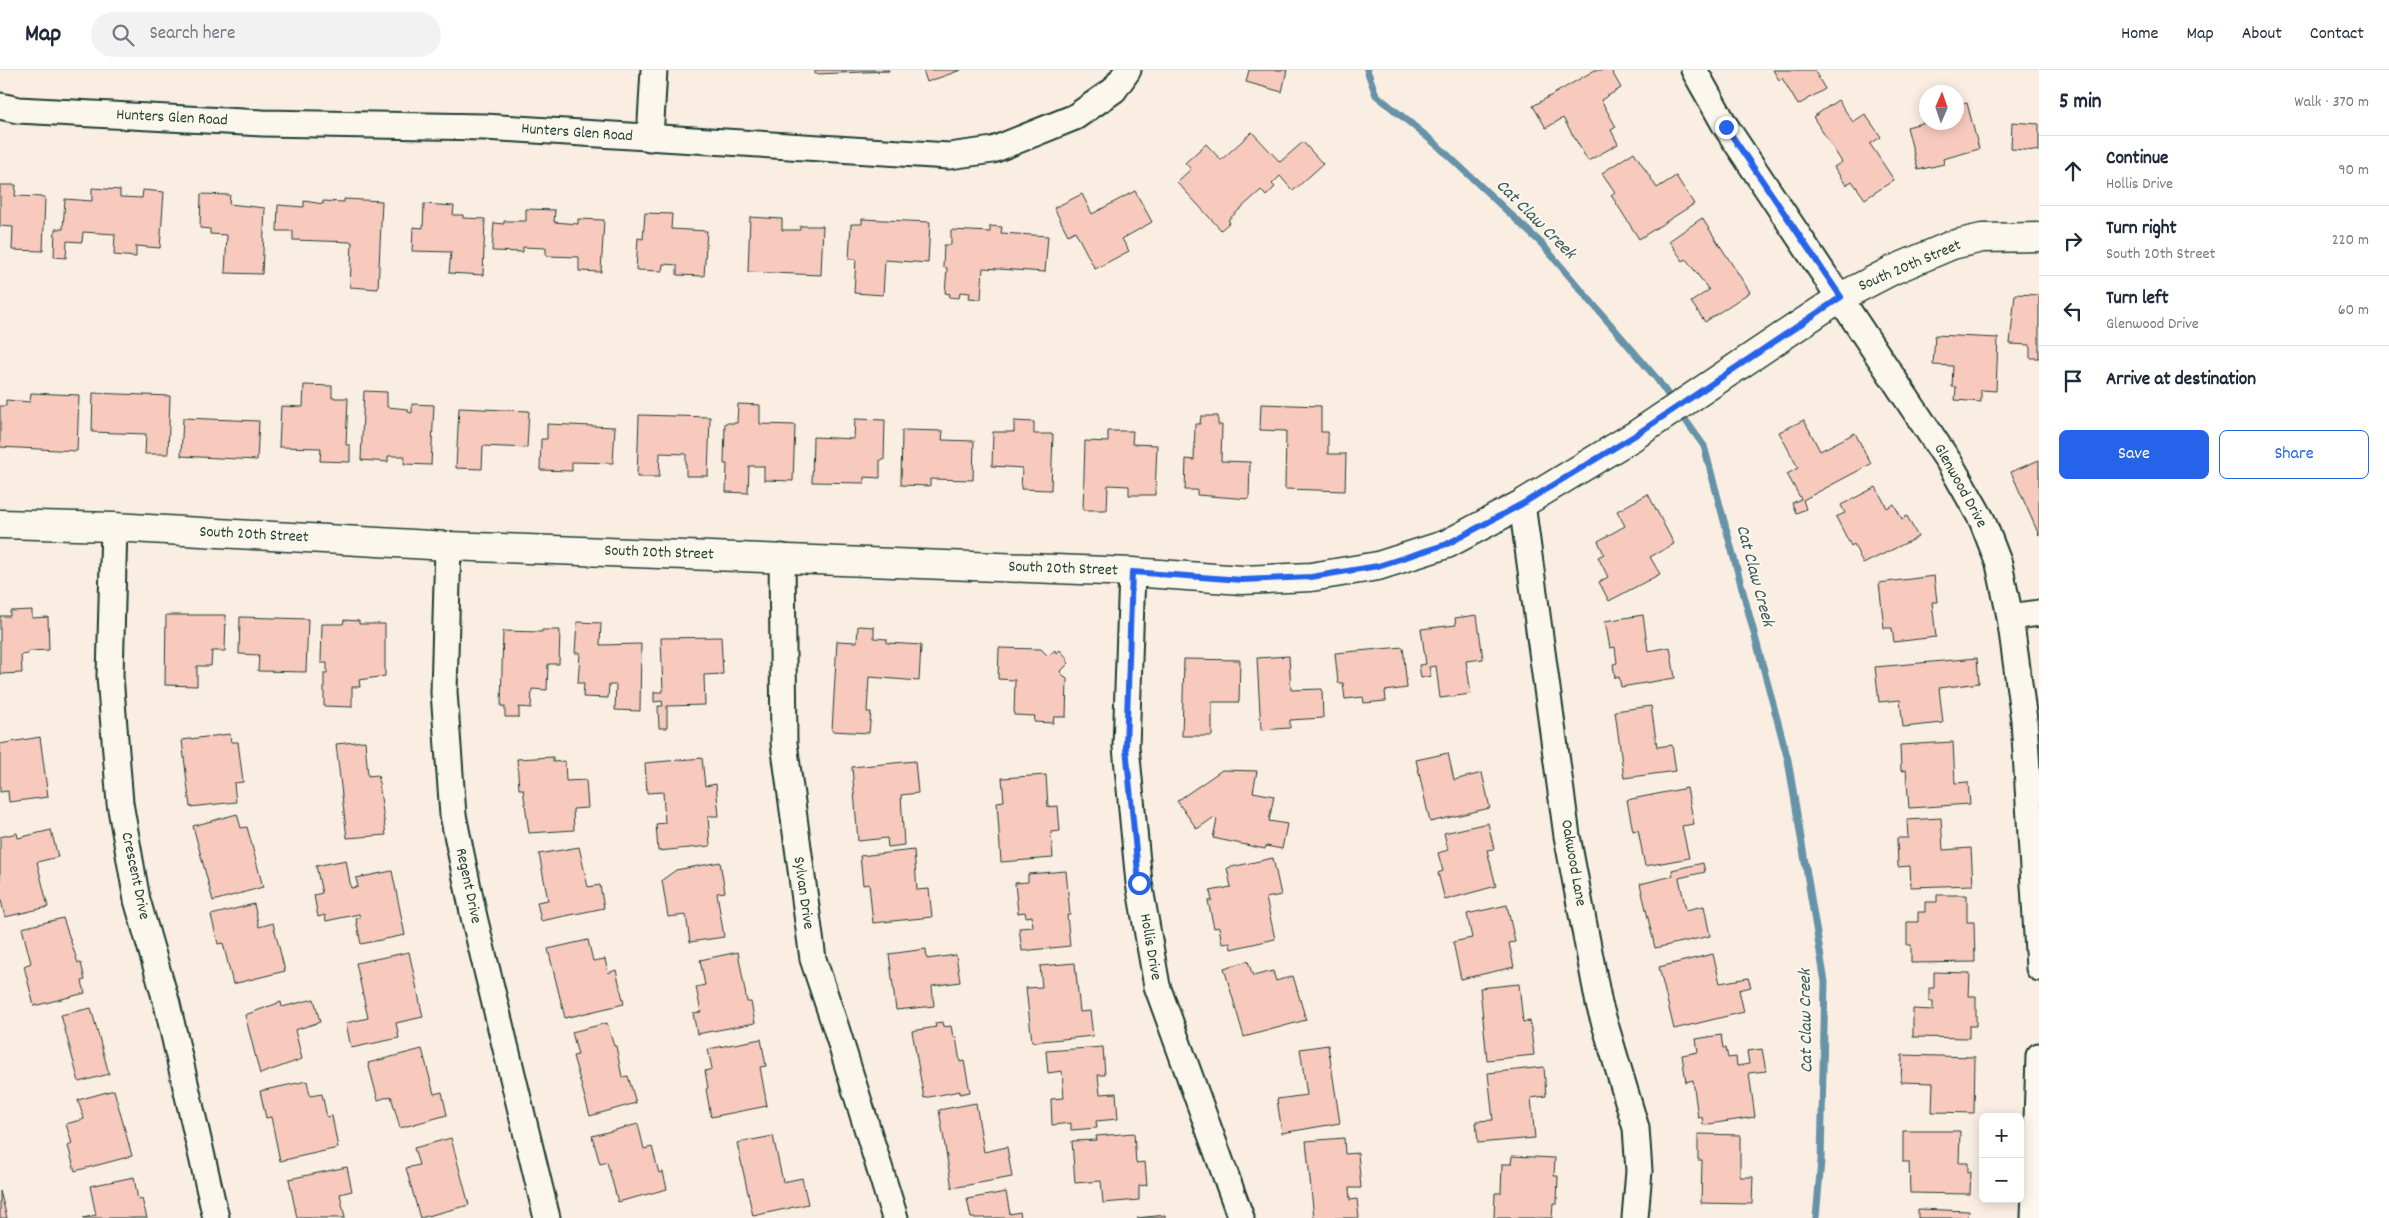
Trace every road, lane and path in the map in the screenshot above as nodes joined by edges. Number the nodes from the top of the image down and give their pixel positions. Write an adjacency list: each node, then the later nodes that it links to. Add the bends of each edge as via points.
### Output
1 (654, 70): 5 (street)
2 (1128, 70): 5 (street, Hunters Glen Road, via 1114,90 1075,117 993,150 949,156)
3 (1694, 70): 7 (street, Glenwood Drive, via 1726,127)
4 (0, 106): 5 (street, Hunters Glen Road, via 18,110 263,123 485,127)
5 (650, 138)
6 (2039, 237): 7 (street, South 20th Street, via 1982,238 1952,244)
7 (1841, 297): 8 (street, South 20th Street, via 1653,422); 15 (street, Glenwood Drive, via 1949,462 1982,520 1999,564)
8 (1522, 504): 13 (street, South 20th Street, via 1447,544 1378,566 1311,577 1242,580); 22 (street, Oakwood Lane, via 1567,836 1599,1004 1636,1128 1639,1171)
9 (0, 524): 10 (street, South 20th Street)
10 (114, 527): 11 (street, South 20th Street); 18 (street, Crescent Drive, via 110,676 120,803 137,900 167,1004)
11 (448, 546): 12 (street, South 20th Street); 19 (street, Regent Drive, via 444,692 452,815)
12 (782, 556): 13 (street, South 20th Street); 20 (street, Sylvan Drive, via 784,743 812,959)
13 (1132, 572): 21 (street, Hollis Drive, via 1126,747 1139,883 1157,986)
14 (2039, 613): 15 (street)
15 (2010, 617): 16 (street, Glenwood Drive, via 2024,720)
16 (2039, 968)
17 (2039, 1056): 23 (street)
18 (216, 1218)
19 (547, 1218)
20 (895, 1218)
21 (1242, 1218)
22 (1635, 1218)
23 (2034, 1218)

